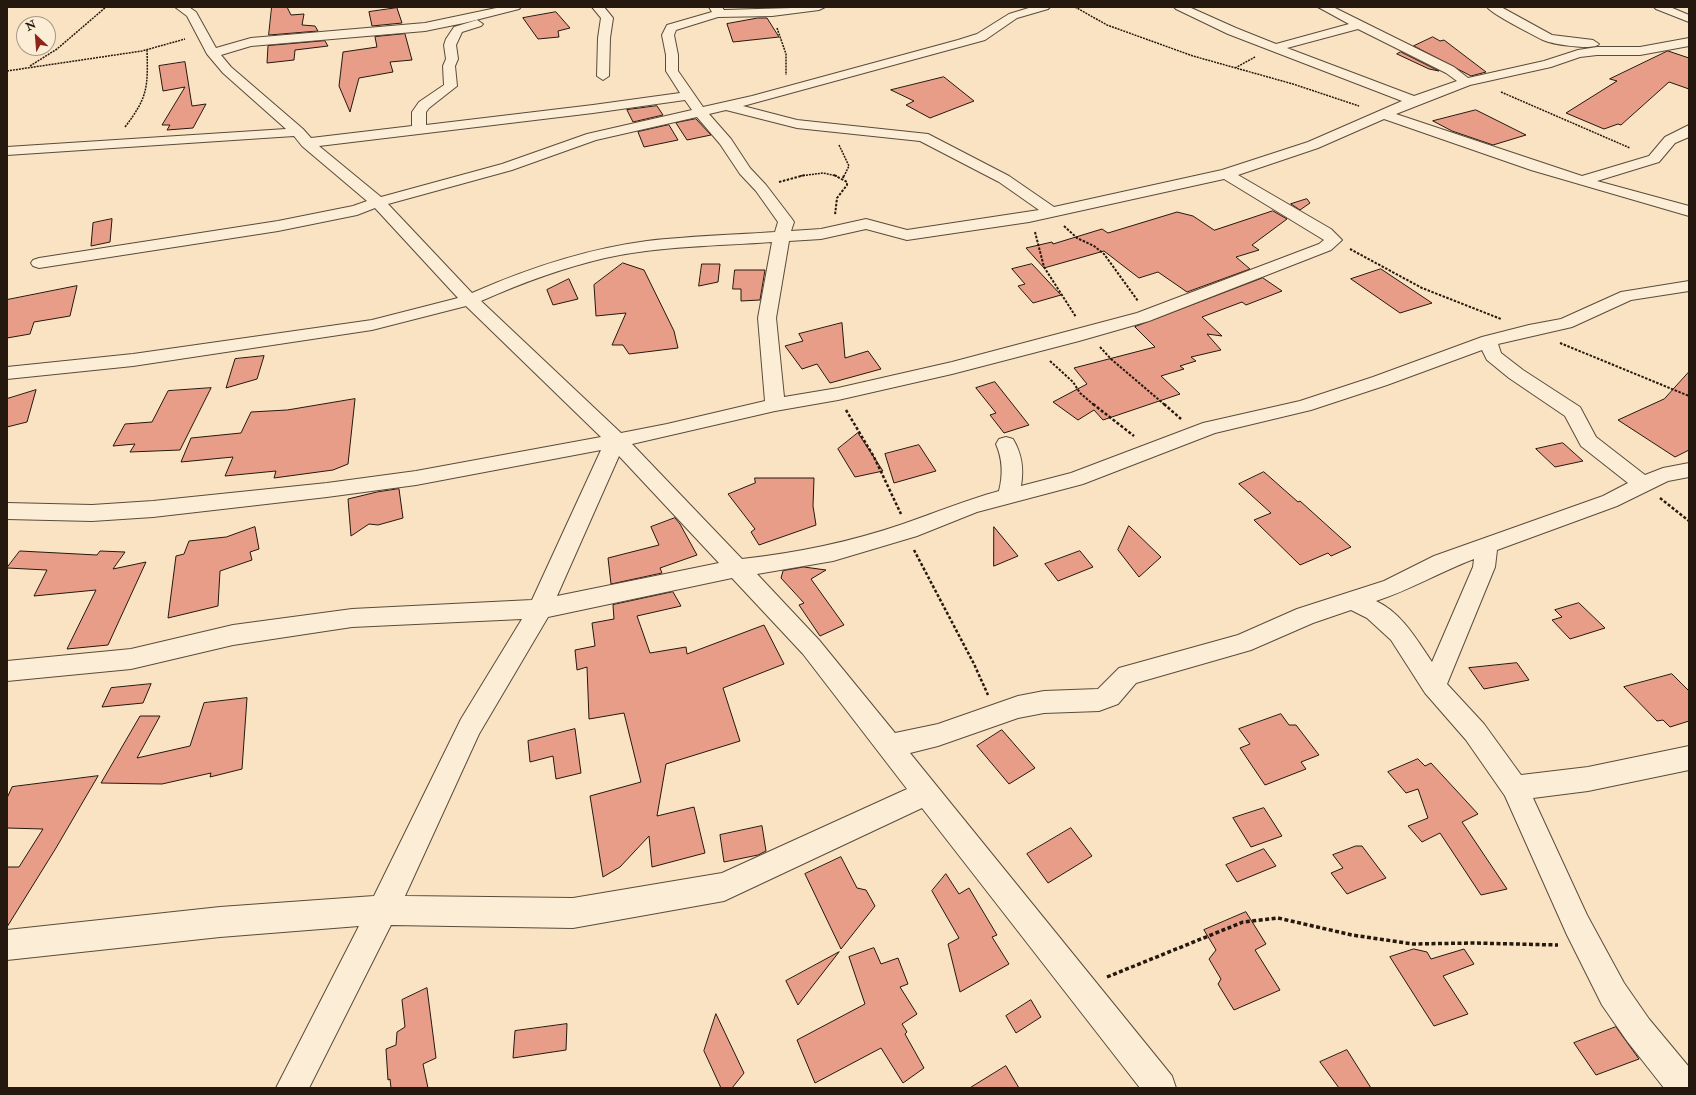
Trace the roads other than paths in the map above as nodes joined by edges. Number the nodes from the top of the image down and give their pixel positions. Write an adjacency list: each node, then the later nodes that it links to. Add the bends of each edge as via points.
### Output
1 (182, 7): 17 (street, via 192,14)
2 (515, 7): 16 (street, via 425,27)
3 (521, 7): 27 (street, via 508,14 458,30 454,34 450,45 451,86 419,112)
4 (598, 7): 20 (street, via 607,18)
5 (819, 7): 11 (street, via 772,13)
6 (1044, 7): 24 (street, via 1013,16 981,37)
7 (1180, 7): 19 (street)
8 (1324, 7): 13 (street)
9 (1494, 7): 15 (street, via 1542,36 1562,41 1638,46 1681,40)
10 (1660, 7): 12 (street)
11 (716, 11): 22 (street, via 671,28 668,35 672,71)
12 (1689, 19)
13 (1359, 25): 19 (street); 21 (street)
14 (235, 33): 16 (street)
15 (1689, 36)
16 (279, 39): 17 (street, via 238,45)
17 (209, 40): 29 (street, via 227,70)
18 (1689, 42): 21 (street, via 1640,51 1597,51 1578,54 1547,64)
19 (1275, 48): 23 (street)
20 (603, 76)
21 (1470, 81): 23 (street)
22 (688, 96): 25 (street); 27 (street, via 570,114)
23 (1414, 101): 26 (street)
24 (727, 106): 25 (street); 35 (street, via 774,119 923,137 1004,179)
25 (700, 112): 33 (street, via 592,137 464,180); 36 (street, via 726,142 745,171 786,222)
26 (1386, 114): 31 (street, via 1313,145); 32 (street, via 1441,135)
27 (419, 128): 29 (street)
28 (1689, 129): 32 (street, via 1670,140 1654,159)
29 (302, 138): 30 (street, via 113,143); 33 (street)
30 (7, 151)
31 (1226, 174): 35 (street); 42 (street, via 1326,232 1334,240 1325,247 1143,316 1088,333 838,394)
32 (1582, 181): 34 (street)
33 (378, 202): 37 (street, via 357,210 278,226); 39 (street)
34 (1689, 211)
35 (1051, 212): 36 (street, via 907,234 866,224 820,234)
36 (782, 236): 39 (street, via 648,246 606,253 522,277); 42 (street, via 767,318)
37 (39, 263)
38 (1689, 286): 40 (street, via 1627,296 1566,323)
39 (470, 300): 41 (street, via 372,324 314,334 132,360); 43 (street)
40 (1488, 341): 46 (street, via 1493,356 1572,412 1588,441); 47 (street, via 1304,406 1222,425 1076,479)
41 (7, 373)
42 (775, 405): 43 (street, via 667,431)
43 (616, 440): 48 (street, via 416,478 327,490 153,509 92,513); 50 (street); 52 (street)
44 (1006, 444): 47 (street, via 1013,460)
45 (1689, 470): 46 (street, via 1663,475)
46 (1644, 485): 49 (street, via 1610,502)
47 (1008, 496): 50 (street, via 833,553)
48 (7, 511)
49 (1486, 545): 51 (street, via 1442,562 1392,587); 54 (street, via 1484,567)
50 (738, 568): 52 (street); 55 (street, via 811,647)
51 (1351, 600): 54 (street, via 1375,611 1389,622); 55 (street, via 1242,643 1128,675 1109,696 1099,700 1044,702 1018,707 938,735)
52 (540, 609): 53 (street, via 352,618 233,635 131,659); 59 (street, via 470,727)
53 (7, 671)
54 (1434, 686): 57 (street, via 1474,732)
55 (889, 746): 58 (street)
56 (1689, 758): 57 (street, via 1588,779)
57 (1515, 788): 63 (street, via 1577,925 1613,994 1638,1030)
58 (927, 794): 59 (street, via 724,887 573,913); 62 (street)
59 (384, 910): 60 (street, via 220,922); 61 (street)
60 (7, 945)
61 (292, 1088)
62 (1160, 1088)
63 (1685, 1088)

